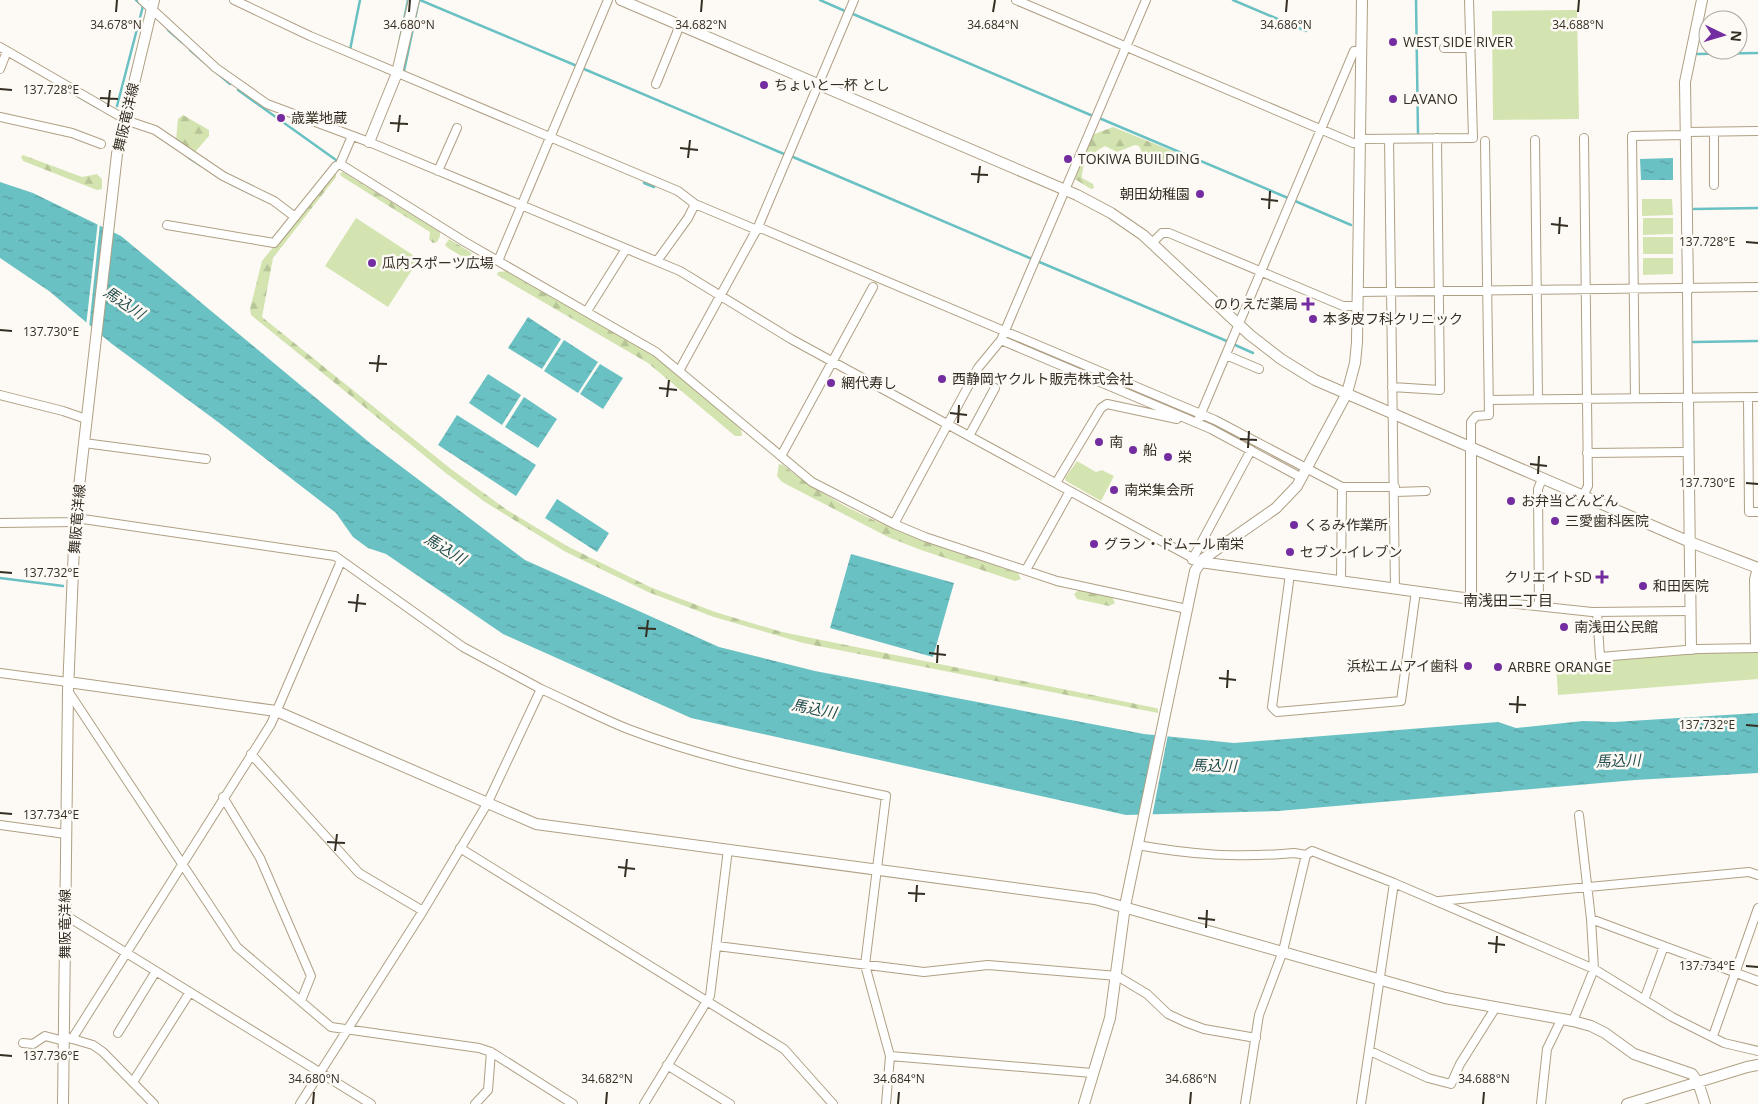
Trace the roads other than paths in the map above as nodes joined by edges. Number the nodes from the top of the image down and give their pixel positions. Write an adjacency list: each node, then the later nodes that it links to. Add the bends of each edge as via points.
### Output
1 (142, 0): 12 (street)
2 (234, 0): 20 (street)
3 (414, 0): 20 (street)
4 (608, 0): 31 (street)
5 (621, 0): 13 (street)
6 (854, 0): 22 (street)
7 (1016, 0): 14 (street)
8 (1146, 0): 14 (street)
9 (1362, 0): 18 (street)
10 (1469, 0): 16 (street)
11 (1702, 0): 29 (street, via 1687,67)
12 (153, 4): 24 (street, 舞阪竜洋線); 30 (street, via 216,68 267,104)
13 (680, 25): 21 (street); 22 (street)
14 (1126, 47): 26 (street); 43 (street)
15 (1444, 48): 16 (street)
16 (1471, 48): 32 (street, via 1473,138)
17 (4, 49): 19 (street); 24 (street)
18 (1361, 51): 26 (street, via 1354,51); 36 (street)
19 (0, 69)
20 (398, 73): 31 (street); 38 (street)
21 (656, 84)
22 (819, 84): 43 (street); 48 (street)
23 (0, 118): 39 (street, via 72,133)
24 (124, 118): 46 (street, via 155,130 222,176 274,201); 88 (street, 舞阪竜洋線)
25 (456, 128): 41 (street)
26 (1321, 129): 36 (street, via 1353,143); 53 (street)
27 (1758, 131): 28 (street)
28 (1714, 132): 29 (street); 42 (street)
29 (1686, 134): 56 (street); 57 (street, via 1632,136)
30 (352, 136): 38 (street); 40 (street)
31 (551, 138): 44 (street, via 678,191); 45 (street)
32 (1437, 138): 34 (street); 63 (street)
33 (1584, 138): 59 (street)
34 (1390, 139): 36 (street); 62 (street)
35 (1535, 140): 58 (street)
36 (1360, 141): 61 (street)
37 (1486, 141): 60 (street)
38 (369, 142): 41 (street)
39 (101, 144)
40 (340, 164): 46 (street); 51 (street)
41 (438, 171): 45 (street)
42 (1714, 185)
43 (1065, 189): 49 (street, via 1111,213); 68 (street)
44 (695, 204): 48 (street); 52 (street)
45 (522, 206): 50 (street); 51 (street)
46 (295, 217): 47 (street, via 274,243)
47 (167, 225)
48 (758, 228): 64 (street); 68 (street)
49 (1152, 243): 53 (street, via 1162,233 1169,233); 67 (street)
50 (626, 249): 52 (street); 66 (street)
51 (498, 260): 66 (street)
52 (657, 261): 64 (street)
53 (1261, 272): 65 (street, via 1342,306); 67 (street)
54 (873, 287): 71 (street)
55 (1758, 287): 56 (street)
56 (1687, 288): 57 (street); 80 (street)
57 (1634, 289): 59 (street); 79 (street)
58 (1537, 290): 59 (street); 60 (street); 82 (street)
59 (1586, 290): 83 (street)
60 (1487, 291): 63 (street); 84 (street)
61 (1358, 292): 62 (street); 65 (street)
62 (1391, 292): 63 (street); 74 (street)
63 (1439, 292): 74 (street, via 1440,390)
64 (721, 296): 71 (street); 73 (street)
65 (1357, 306): 77 (street, via 1355,363)
66 (587, 311): 73 (street, via 656,352)
67 (1239, 324): 70 (street); 77 (street, via 1292,366)
68 (1005, 331): 69 (street); 85 (street)
69 (1001, 340): 86 (street); 90 (street, via 978,368)
70 (1226, 355): 72 (street); 85 (street)
71 (833, 362): 90 (street); 99 (street)
72 (1259, 369)
73 (679, 371): 99 (street)
74 (1392, 386): 87 (street)
75 (995, 388): 91 (street)
76 (0, 395): 88 (street)
77 (1346, 395): 87 (street); 101 (street)
78 (1758, 397): 81 (street)
79 (1635, 398): 80 (street); 83 (street)
80 (1688, 398): 81 (street); 97 (street)
81 (1748, 398): 95 (street)
82 (1538, 399): 83 (street); 84 (street)
83 (1587, 399): 98 (street)
84 (1489, 400): 93 (street, via 1489,415 1476,416 1471,422)
85 (1201, 414): 89 (street); 101 (street)
86 (1179, 415): 89 (street); 103 (street, via 1177,419 1107,404 1101,408)
87 (1394, 415): 93 (street); 105 (street)
88 (86, 419): 92 (street, 舞阪竜洋線)
89 (1197, 423): 94 (street)
90 (948, 424): 91 (street); 112 (street)
91 (969, 436): 103 (street)
92 (84, 443): 100 (street); 110 (street, 舞阪竜洋線)
93 (1471, 448): 102 (street); 122 (street)
94 (1251, 450): 101 (street); 115 (street)
95 (1748, 450): 96 (street); 109 (street, via 1749,512)
96 (1758, 450)
97 (1688, 452): 98 (street); 113 (street)
98 (1588, 454): 108 (street, via 1588,486)
99 (780, 456): 112 (street, via 812,482)
100 (206, 459)
101 (1304, 474): 104 (street); 115 (street, via 1276,508)
102 (1542, 479): 108 (street); 123 (street, via 1538,490)
103 (1056, 483): 106 (street)
104 (1342, 487): 105 (street); 119 (street)
105 (1395, 489): 107 (street); 120 (street)
106 (1070, 491): 115 (street); 117 (street)
107 (1426, 491)
108 (1584, 496): 113 (street)
109 (1758, 512)
110 (76, 520): 111 (street); 114 (street, via 335,556); 130 (street, 舞阪竜洋線)
111 (0, 523)
112 (894, 524): 117 (street)
113 (1690, 542): 116 (street); 125 (street)
114 (341, 561): 131 (street, via 463,647); 132 (street)
115 (1196, 561): 118 (street); 124 (street)
116 (1758, 568): 127 (street, via 1754,578)
117 (1026, 570): 124 (street, via 1057,581)
118 (1290, 574): 119 (street); 121 (street, via 1272,707 1277,712 1401,701)
119 (1340, 581): 120 (street)
120 (1395, 588): 121 (street)
121 (1416, 591): 122 (street)
122 (1471, 599): 123 (street)
123 (1539, 606): 126 (street)
124 (1187, 609): 139 (street)
125 (1690, 611): 126 (street); 128 (street)
126 (1597, 612): 128 (street, via 1600,656)
127 (1756, 648): 128 (street)
128 (1691, 650)
129 (0, 673): 130 (street)
130 (68, 686): 132 (street); 138 (street, 舞阪竜洋線); 143 (street)
131 (541, 689): 135 (street); 144 (street, via 627,728 686,748 752,767 886,796)
132 (276, 711): 133 (street); 135 (street)
133 (251, 754): 134 (street); 151 (street, via 359,873)
134 (223, 797): 143 (street); 166 (street, via 260,858 311,976)
135 (487, 804): 140 (street); 141 (street, via 536,824)
136 (1579, 814): 147 (street)
137 (0, 825): 138 (street)
138 (66, 834): 152 (street, 舞阪竜洋線)
139 (1137, 844): 142 (street, via 1181,853 1219,856); 149 (street)
140 (460, 848): 151 (street); 168 (street)
141 (728, 849): 144 (street); 154 (street)
142 (1306, 855): 146 (street, via 1312,851); 156 (street)
143 (182, 863): 157 (street); 166 (street, via 237,947)
144 (877, 868): 149 (street); 158 (street)
145 (1758, 875): 147 (street, via 1748,872)
146 (1394, 883): 148 (street); 163 (street)
147 (1588, 886): 148 (street); 153 (street)
148 (1437, 901): 159 (street)
149 (1125, 906): 156 (street); 162 (street)
150 (1758, 908): 161 (street)
151 (423, 911): 172 (street)
152 (65, 915): 157 (street); 176 (street, 舞阪竜洋線)
153 (1591, 919): 155 (street); 159 (street)
154 (716, 946): 158 (street); 168 (street, via 710,996)
155 (1664, 946): 161 (street); 167 (street)
156 (1283, 951): 163 (street); 175 (street, via 1259,1015)
157 (126, 953): 160 (street); 176 (street)
158 (865, 965): 162 (street, via 924,972 988,965); 181 (street)
159 (1594, 969): 167 (street); 171 (street)
160 (156, 971): 165 (street); 173 (street)
161 (1735, 972): 164 (street); 174 (street)
162 (1117, 976): 175 (street, via 1146,994 1168,1014 1185,1022 1204,1029); 185 (street, via 1110,1018)
163 (1380, 978): 169 (street, via 1445,998); 178 (street)
164 (1758, 981)
165 (190, 992): 184 (street); 186 (street)
166 (300, 1000): 172 (street, via 331,1027)
167 (1644, 1000): 174 (street)
168 (706, 1002): 182 (street); 196 (street, via 784,1049)
169 (1496, 1006): 170 (street); 178 (street, via 1451,1084 1428,1078)
170 (1562, 1018): 171 (street); 201 (street, via 1547,1049)
171 (1573, 1021): 187 (street, via 1605,1033 1634,1054 1692,1074)
172 (348, 1028): 180 (street); 184 (street)
173 (118, 1033)
174 (1713, 1036): 179 (street, via 1724,1043)
175 (1256, 1038): 199 (street)
176 (67, 1039): 177 (street, via 46,1036 33,1044); 186 (street, via 93,1045); 188 (street, 舞阪竜洋線)
177 (23, 1043)
178 (1370, 1051): 200 (street)
179 (1758, 1051)
180 (491, 1052): 192 (street, via 488,1090); 193 (street)
181 (890, 1056): 185 (street); 197 (street)
182 (668, 1065): 194 (street); 195 (street)
183 (1758, 1065): 187 (street)
184 (320, 1072): 190 (street); 191 (street)
185 (1092, 1073): 198 (street)
186 (133, 1082): 189 (street)
187 (1698, 1082): 202 (street); 203 (street)
188 (63, 1104)
189 (154, 1104)
190 (300, 1104)
191 (371, 1104)
192 (475, 1104)
193 (573, 1104)
194 (644, 1104)
195 (730, 1104)
196 (833, 1104)
197 (886, 1104)
198 (1084, 1104)
199 (1245, 1104)
200 (1361, 1104)
201 (1541, 1104)
202 (1627, 1104)
203 (1705, 1104)

